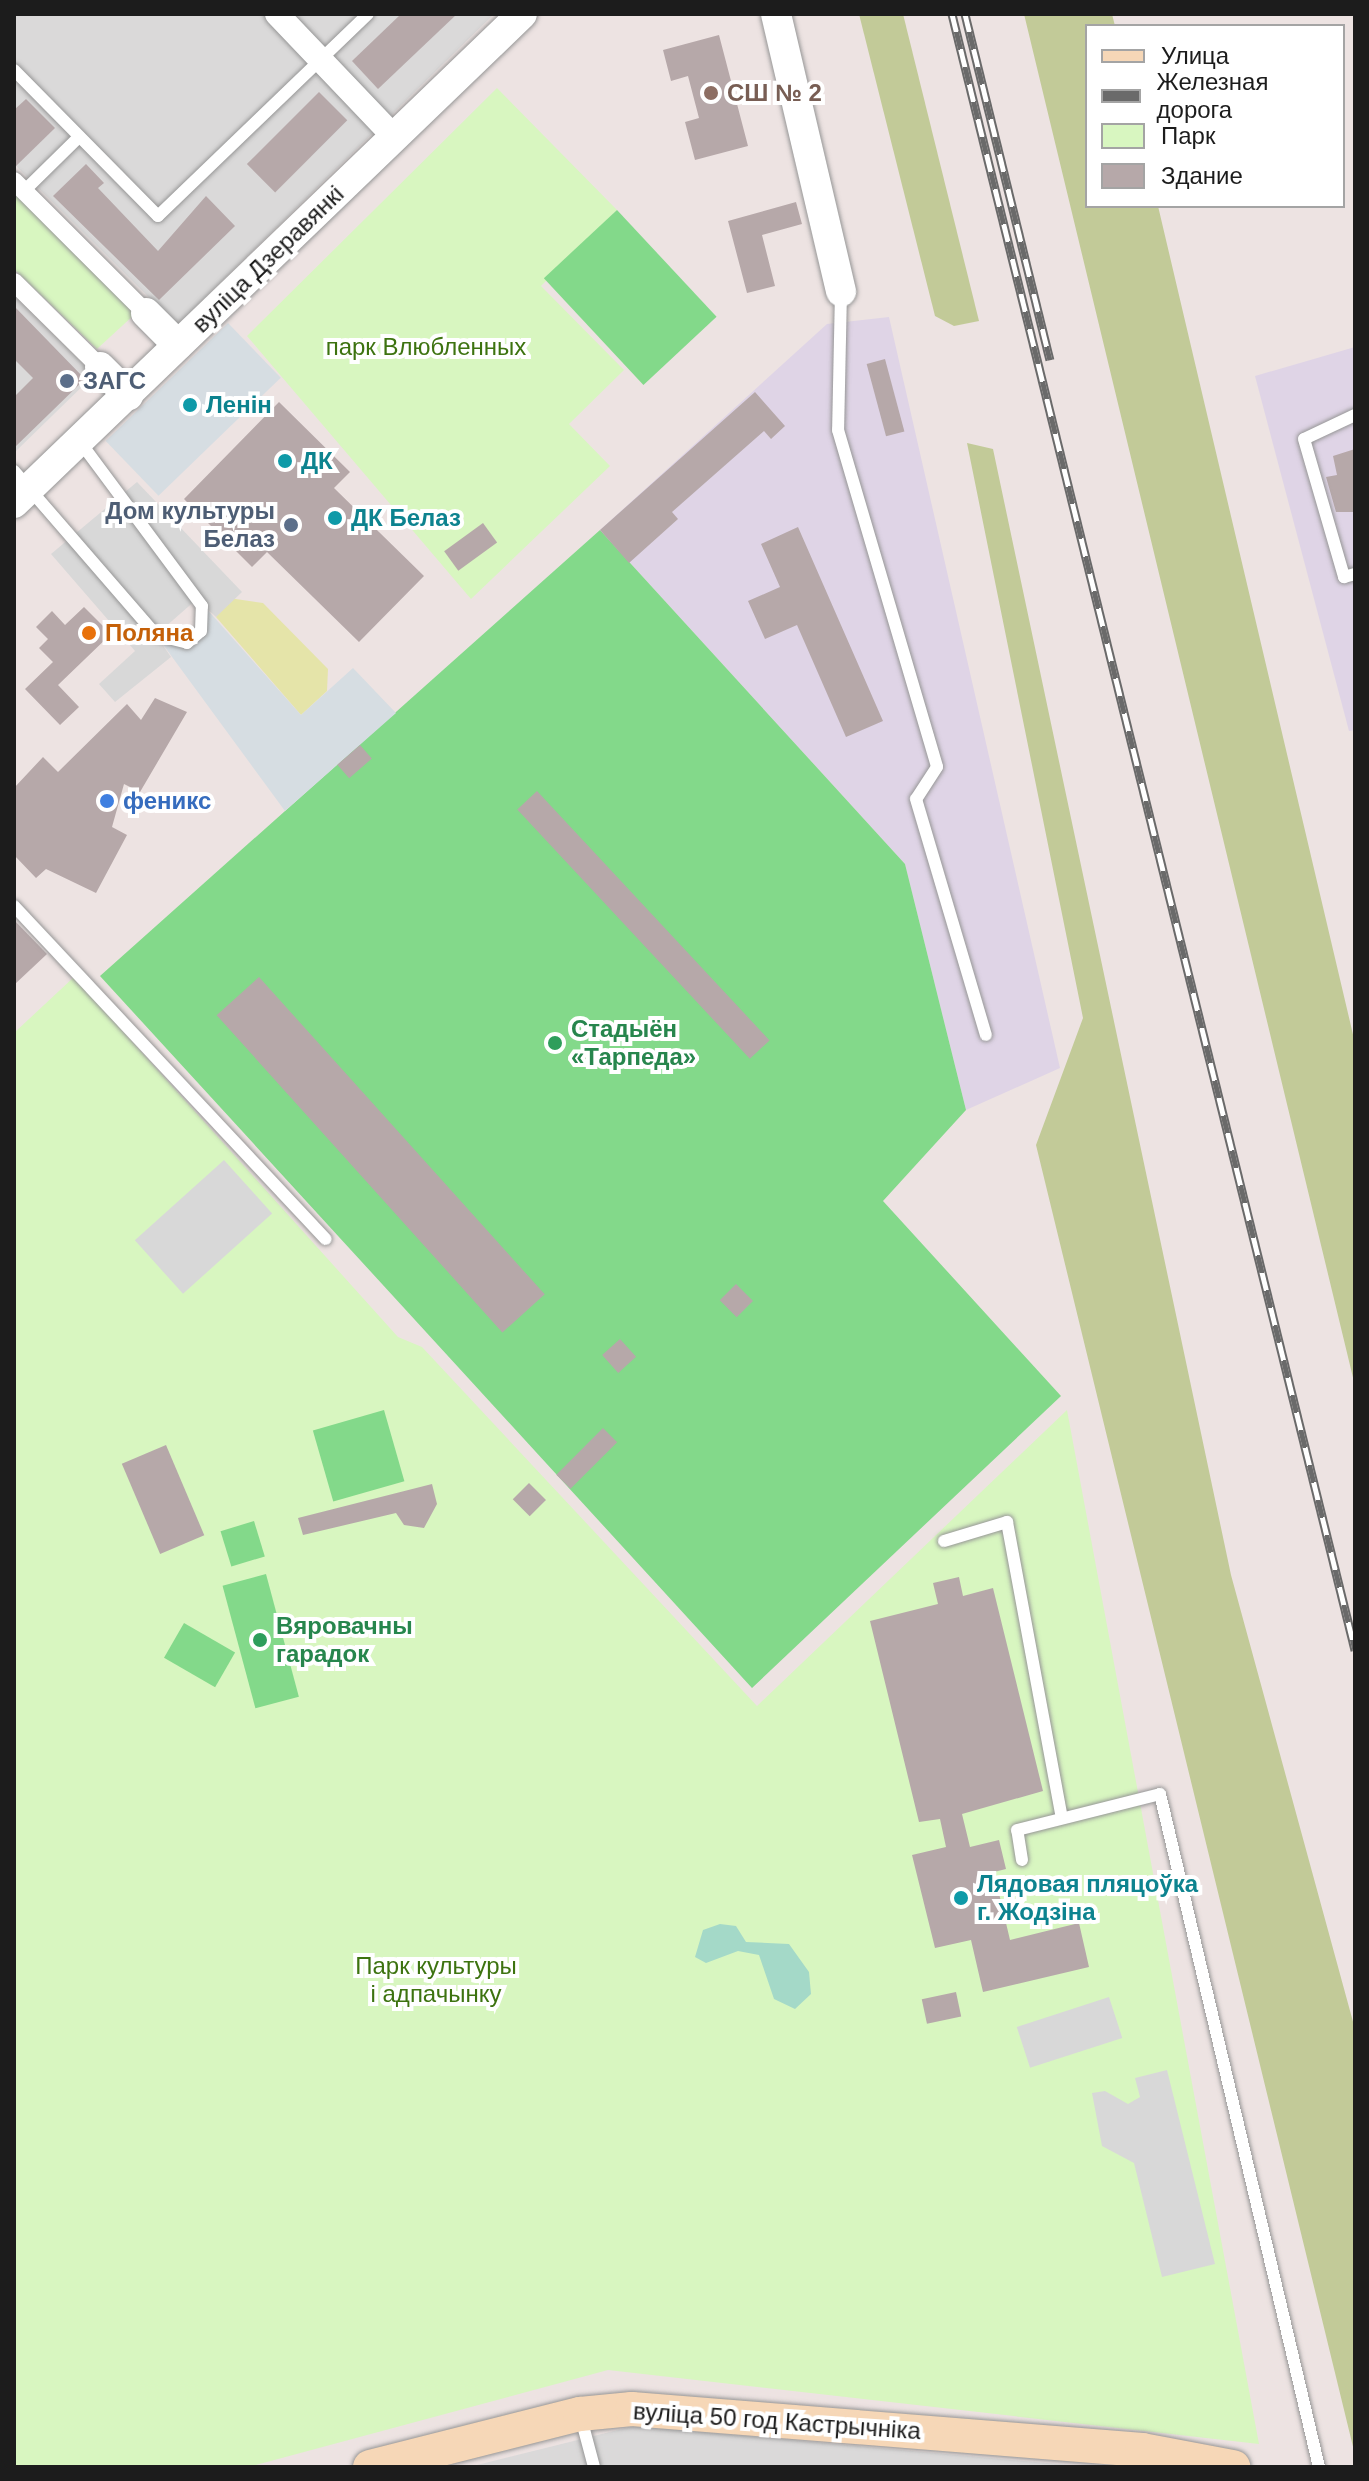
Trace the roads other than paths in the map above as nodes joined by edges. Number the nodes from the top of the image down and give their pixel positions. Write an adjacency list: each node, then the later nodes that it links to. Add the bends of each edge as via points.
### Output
1 (277, 14): 5 (street)
2 (368, 14): 5 (lane)
3 (522, 14): 8 (street, вуліца Дзеравянкі)
4 (776, 14): 11 (street)
5 (323, 60): 7 (lane, via 158,216); 8 (street)
6 (14, 70): 7 (lane)
7 (79, 137): 9 (lane)
8 (395, 138): 13 (street, вуліца Дзеравянкі)
9 (19, 186): 12 (street)
10 (14, 282): 14 (street)
11 (841, 291): 21 (lane, via 838,430 937,767 916,799)
12 (146, 313): 13 (street)
13 (178, 345): 15 (street, вуліца Дзеравянкі)
14 (100, 367): 15 (street)
15 (128, 395): 17 (street, вуліца Дзеравянкі)
16 (1355, 415): 19 (lane, via 1304,439 1344,577)
17 (79, 441): 18 (street, вуліца Дзеравянкі); 18 (lane, via 202,606 195,638 162,641)
18 (20, 487)
19 (1355, 574)
20 (14, 906): 22 (lane)
21 (986, 1035)
22 (326, 1239)
23 (944, 1541): 24 (lane, via 1007,1522)
24 (1062, 1818): 25 (lane, via 1017,1830); 30 (lane, via 1160,1794)
25 (1022, 1860)
26 (580, 2414): 27 (main road, вуліца 50 год Кастрычніка); 28 (lane); 29 (main road, вуліца 50 год Кастрычніка, via 632,2409 1142,2450)
27 (370, 2467)
28 (594, 2467)
29 (1233, 2467)
30 (1319, 2467)

